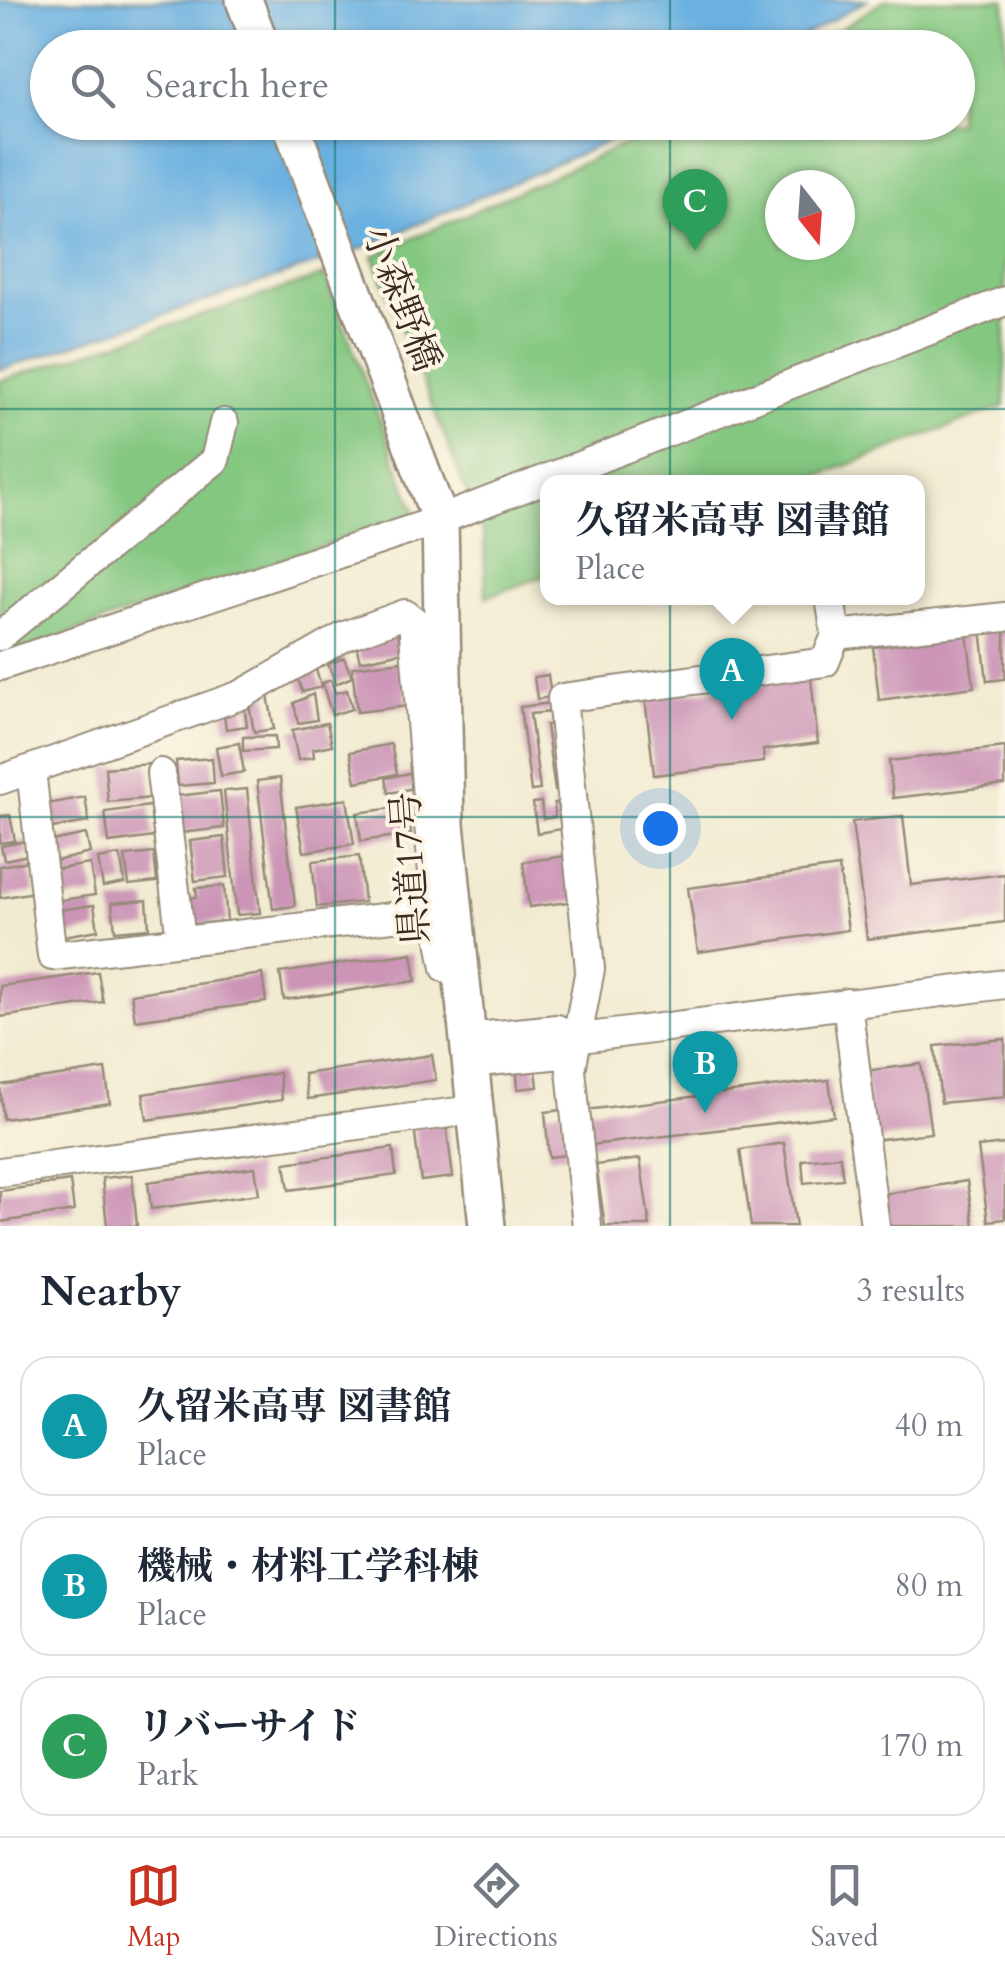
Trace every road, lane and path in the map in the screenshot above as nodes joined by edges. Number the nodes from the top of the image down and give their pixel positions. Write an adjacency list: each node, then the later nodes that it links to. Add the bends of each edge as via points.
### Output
1 (244, 0): 2 (main road)
2 (255, 30)
3 (297, 140): 6 (main road, 小森野橋)
4 (1005, 301): 6 (street)
5 (224, 423): 10 (street, via 215,460)
6 (437, 512): 11 (street); 17 (main road, 県道17号, via 446,824)
7 (831, 605): 9 (street)
8 (1005, 617): 9 (street)
9 (836, 634): 20 (street, via 825,662 562,698 590,968)
10 (0, 636)
11 (0, 666)
12 (31, 770): 14 (street); 15 (street, via 242,695 345,636 405,614 413,620); 16 (street, via 52,956)
13 (161, 773): 16 (street)
14 (0, 780)
15 (436, 912): 16 (street); 17 (street, via 446,970)
16 (181, 941)
17 (460, 979): 21 (main road, 県道17号)
18 (1005, 984): 19 (street)
19 (847, 1003): 20 (street); 26 (street)
20 (573, 1039): 21 (street, via 564,1054); 25 (street)
21 (467, 1050): 22 (main road, 県道17号)
22 (473, 1110): 23 (street); 24 (main road, 県道17号)
23 (0, 1172)
24 (487, 1226)
25 (588, 1226)
26 (875, 1226)

